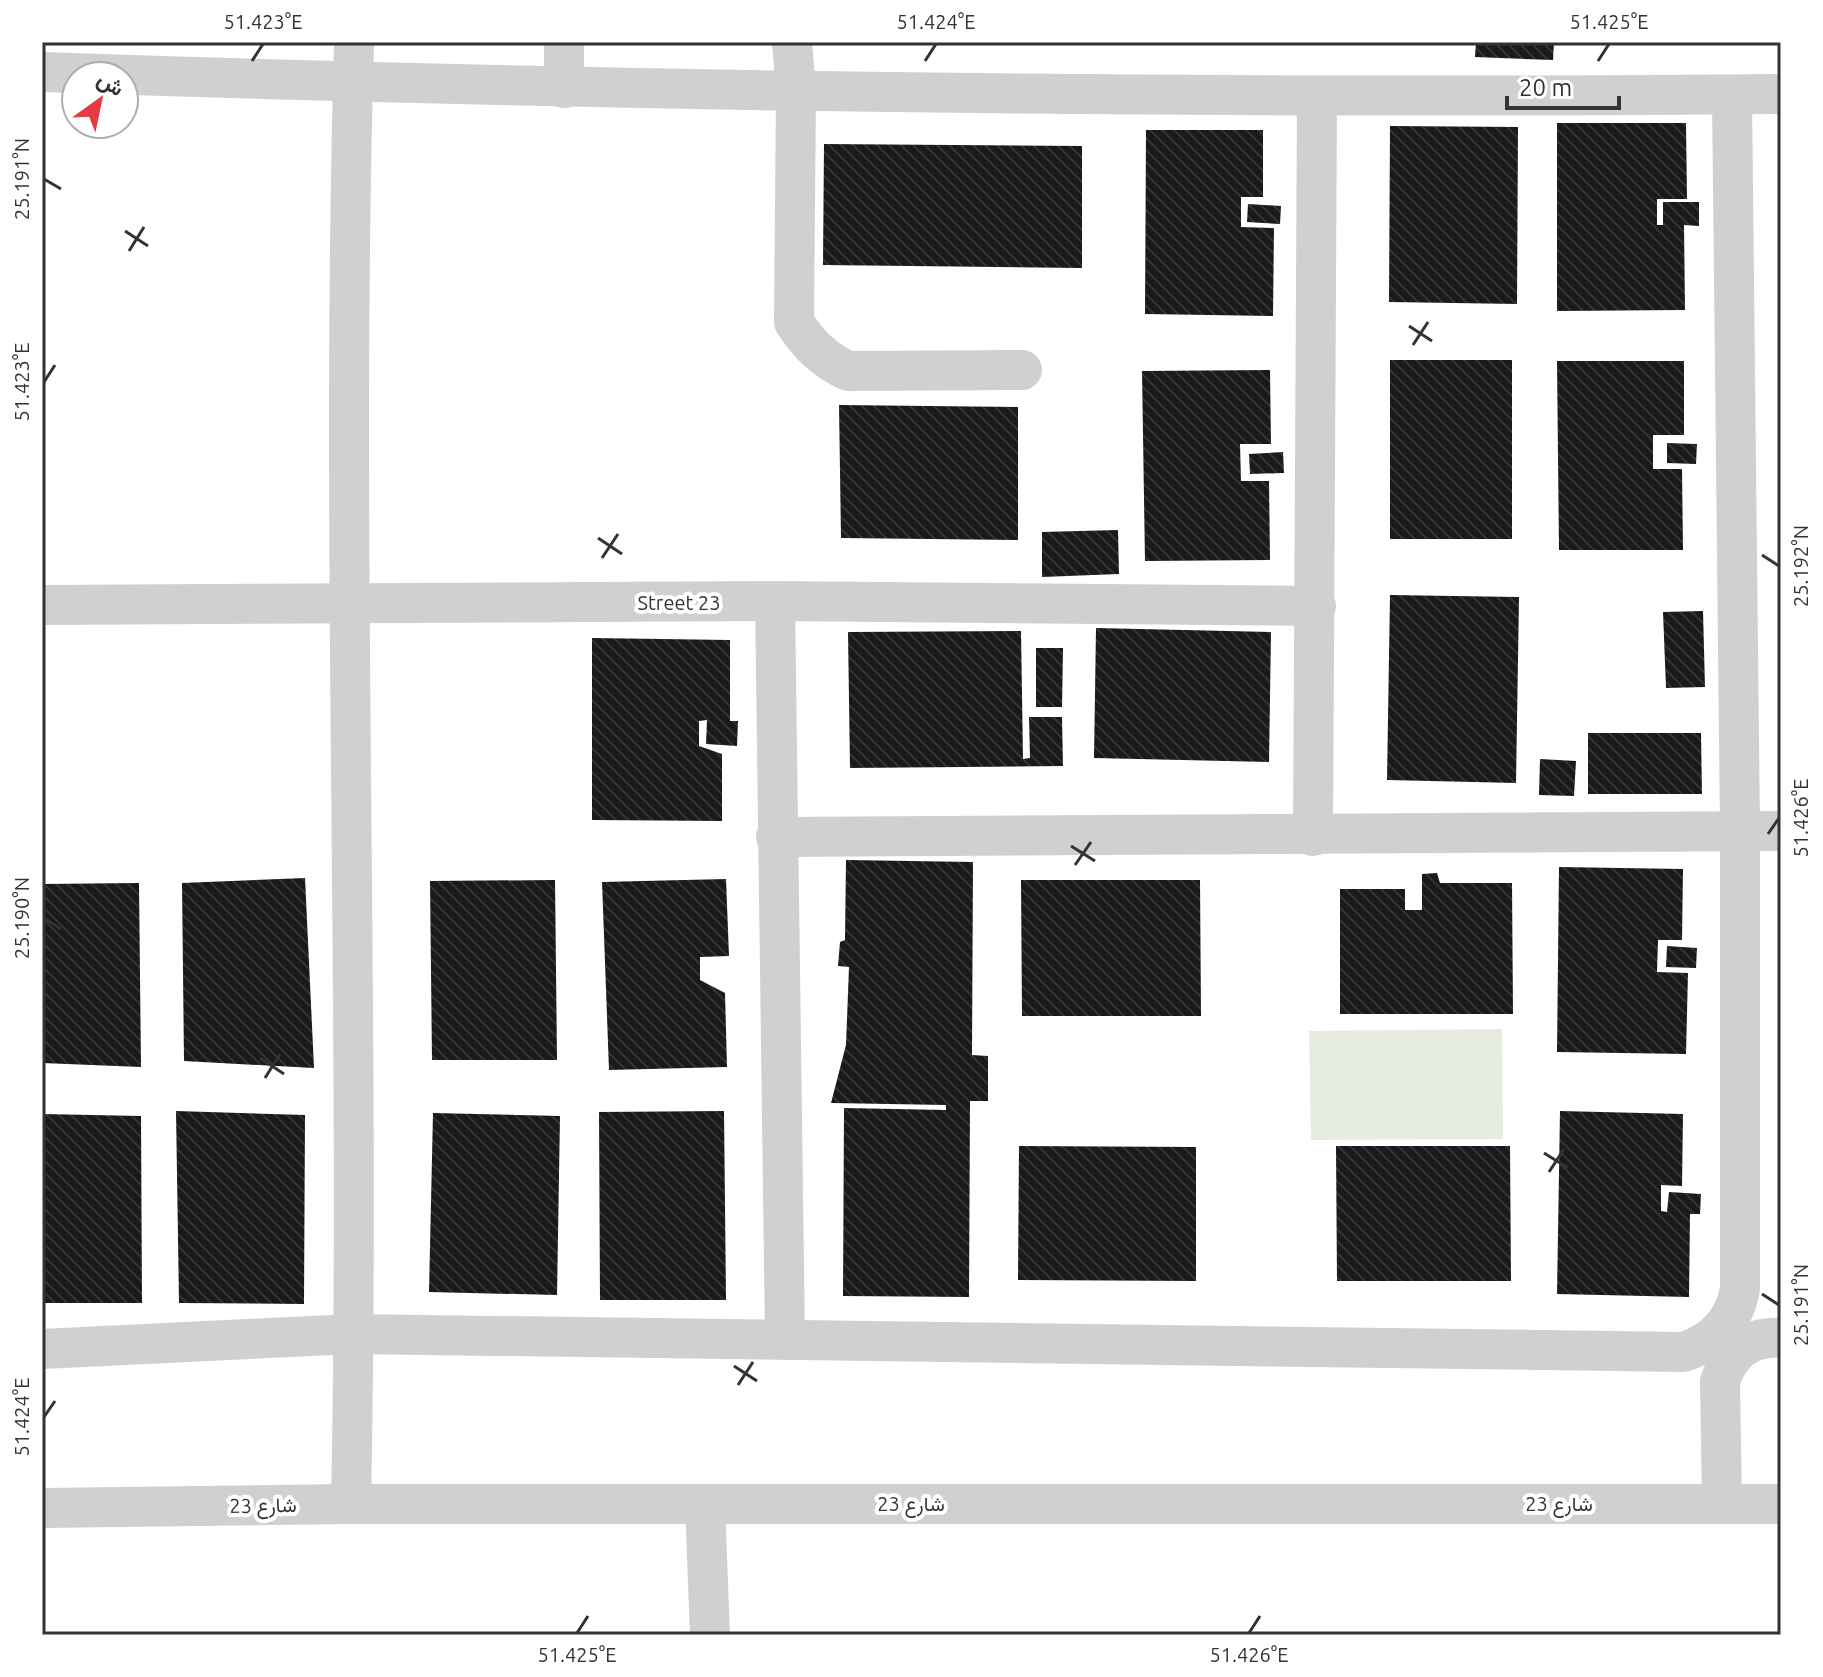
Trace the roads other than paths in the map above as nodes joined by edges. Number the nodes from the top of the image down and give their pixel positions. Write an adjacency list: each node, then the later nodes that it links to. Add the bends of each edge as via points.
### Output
1 (564, 42): 6 (street)
2 (792, 42): 7 (street)
3 (116, 58): 4 (street); 5 (street)
4 (354, 61): 6 (street); 13 (street)
5 (42, 72)
6 (564, 88): 7 (street)
7 (796, 89): 10 (street); 11 (street, via 794,322 807,343 848,371)
8 (1781, 94): 9 (street)
9 (1732, 95): 10 (street); 16 (street)
10 (1317, 98): 15 (street)
11 (1022, 370)
12 (775, 601): 13 (street, Street 23); 15 (street, Street 23); 19 (street)
13 (348, 604): 14 (street, Street 23); 20 (street)
14 (42, 605)
15 (1316, 606): 18 (street)
16 (1740, 831): 17 (street); 18 (street); 22 (street, via 1740,1289 1723,1329 1698,1347 1684,1352)
17 (1781, 831)
18 (1313, 836): 19 (street)
19 (776, 837): 22 (street)
20 (352, 1334): 22 (street); 23 (street); 25 (street)
21 (1781, 1338): 24 (street, via 1752,1341 1724,1369)
22 (785, 1340)
23 (42, 1349)
24 (1722, 1503): 26 (street, شارع 23); 27 (street, شارع 23)
25 (351, 1504): 26 (street, شارع 23); 28 (street, شارع 23)
26 (705, 1504): 29 (street)
27 (1781, 1504)
28 (42, 1508)
29 (710, 1635)

